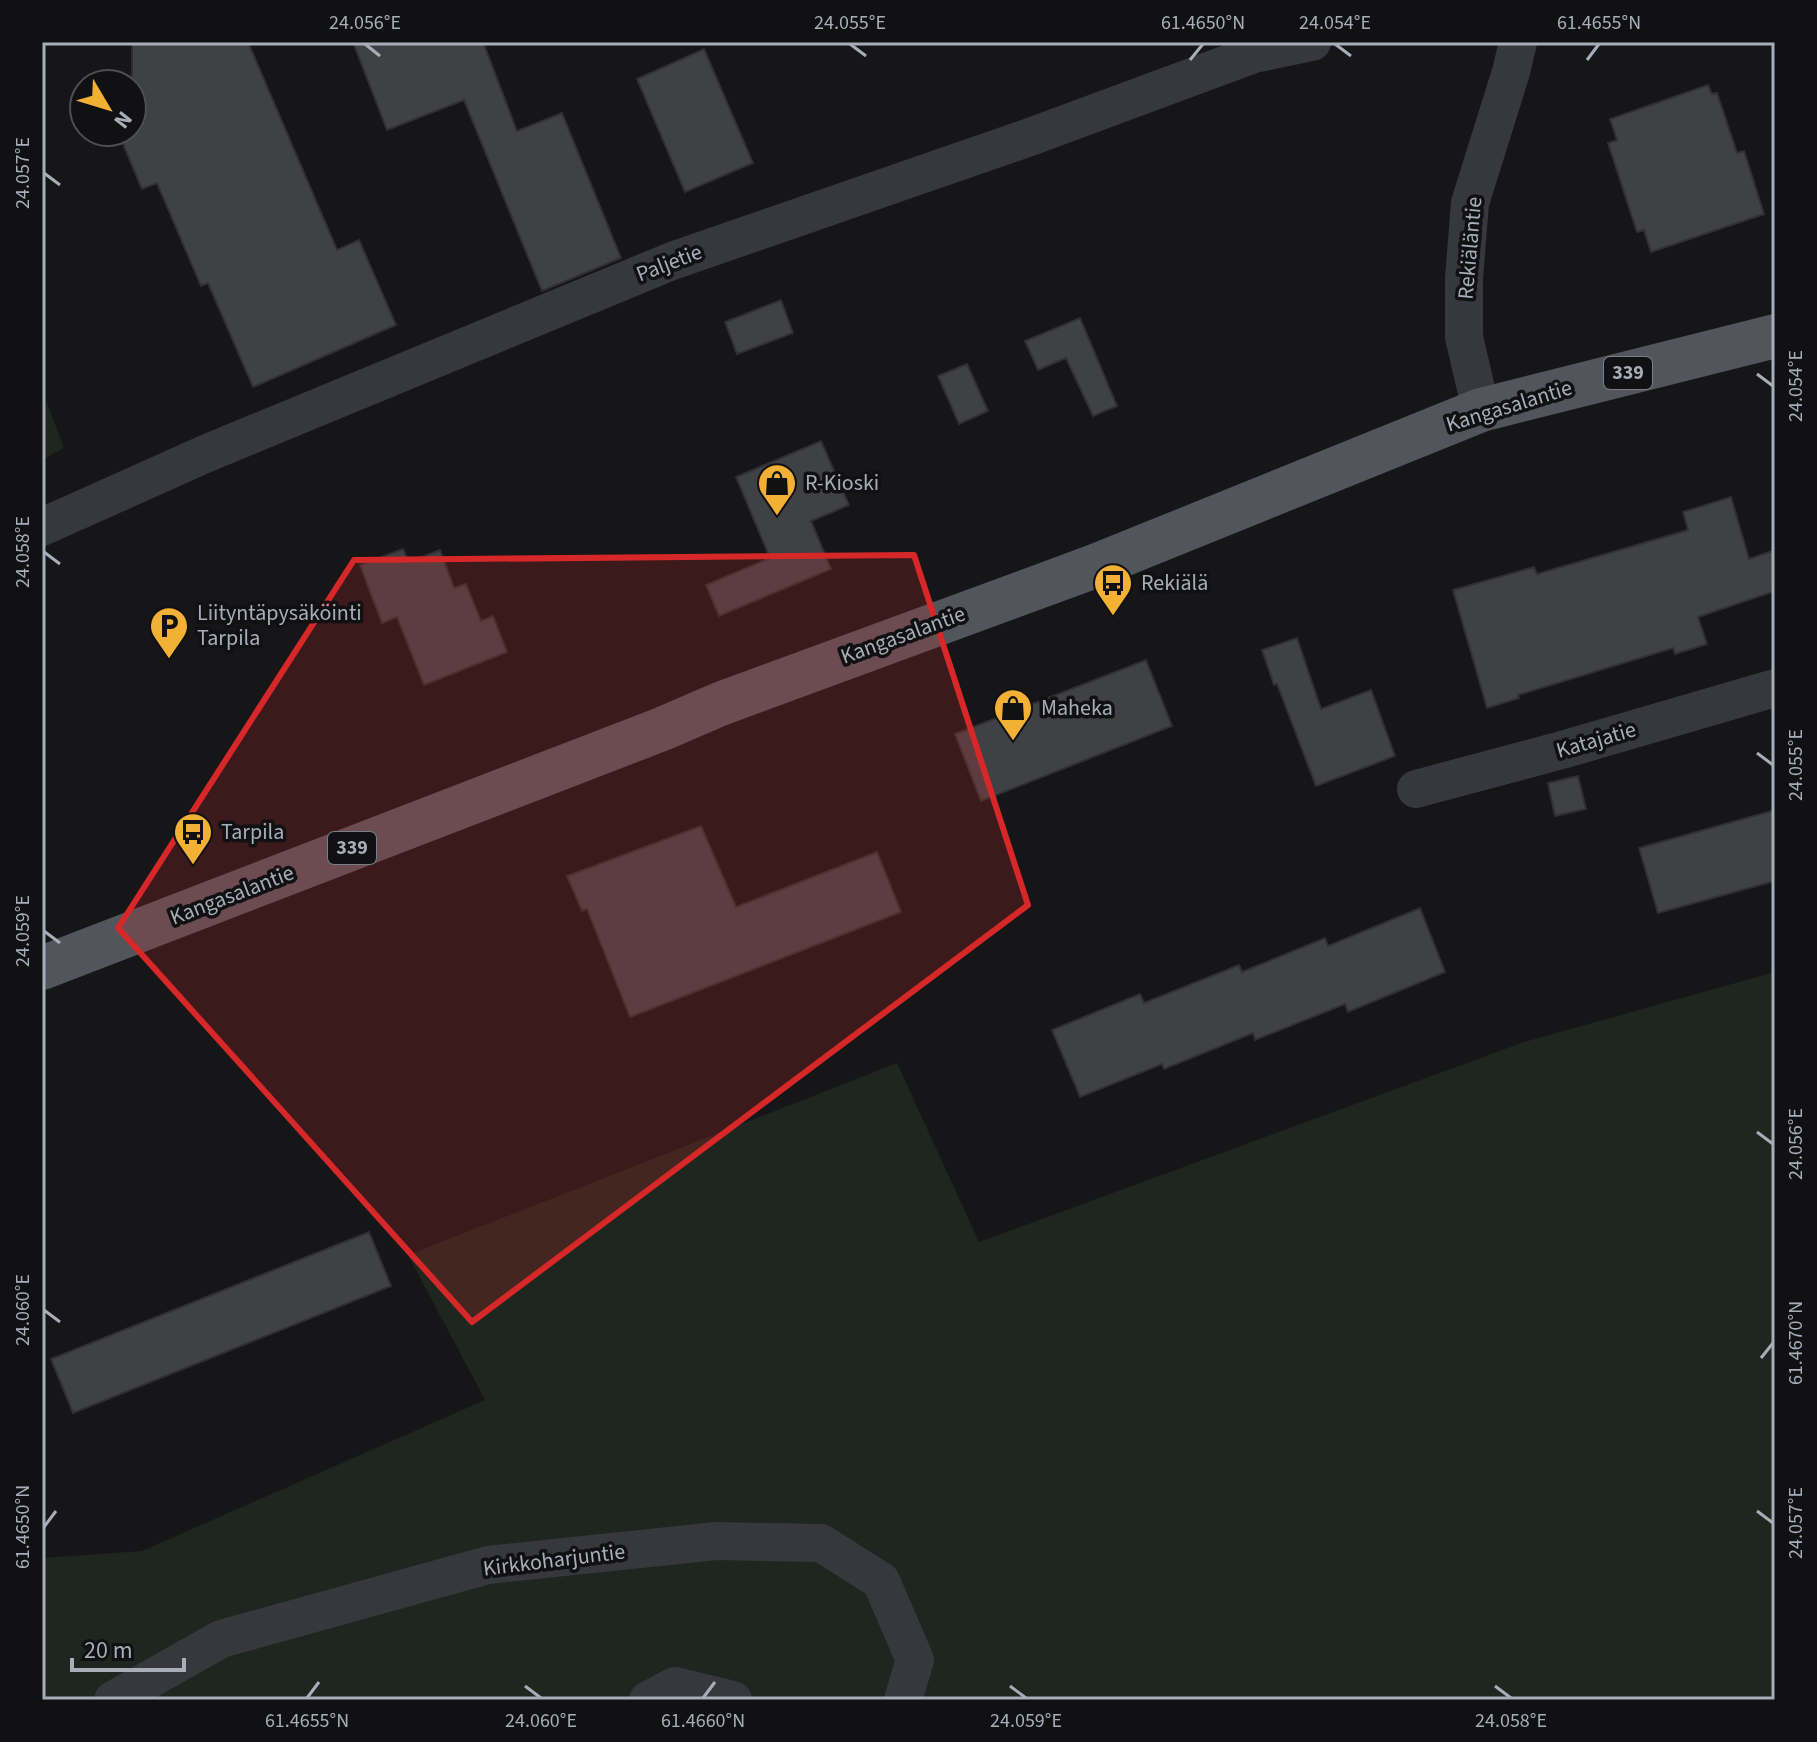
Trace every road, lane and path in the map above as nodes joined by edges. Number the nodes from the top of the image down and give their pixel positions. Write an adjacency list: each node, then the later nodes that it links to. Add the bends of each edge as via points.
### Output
1 (1312, 42): 5 (street, Paljetie, via 1254,54 672,261)
2 (1518, 42): 4 (street, Rekiäläntie, via 1470,203 1464,337)
3 (1775, 336): 4 (main road, Kangasalantie / 339)
4 (1481, 410): 8 (main road, Kangasalantie / 339, via 1095,566 720,704)
5 (42, 527)
6 (1775, 688): 7 (street, Katajatie)
7 (1416, 789)
8 (42, 968)
9 (113, 1700): 12 (street, Kirkkoharjuntie, via 221,1639 488,1565 716,1541 821,1543 881,1581 915,1660)
10 (648, 1700): 11 (street, via 675,1686)
11 (733, 1700)
12 (903, 1700)

